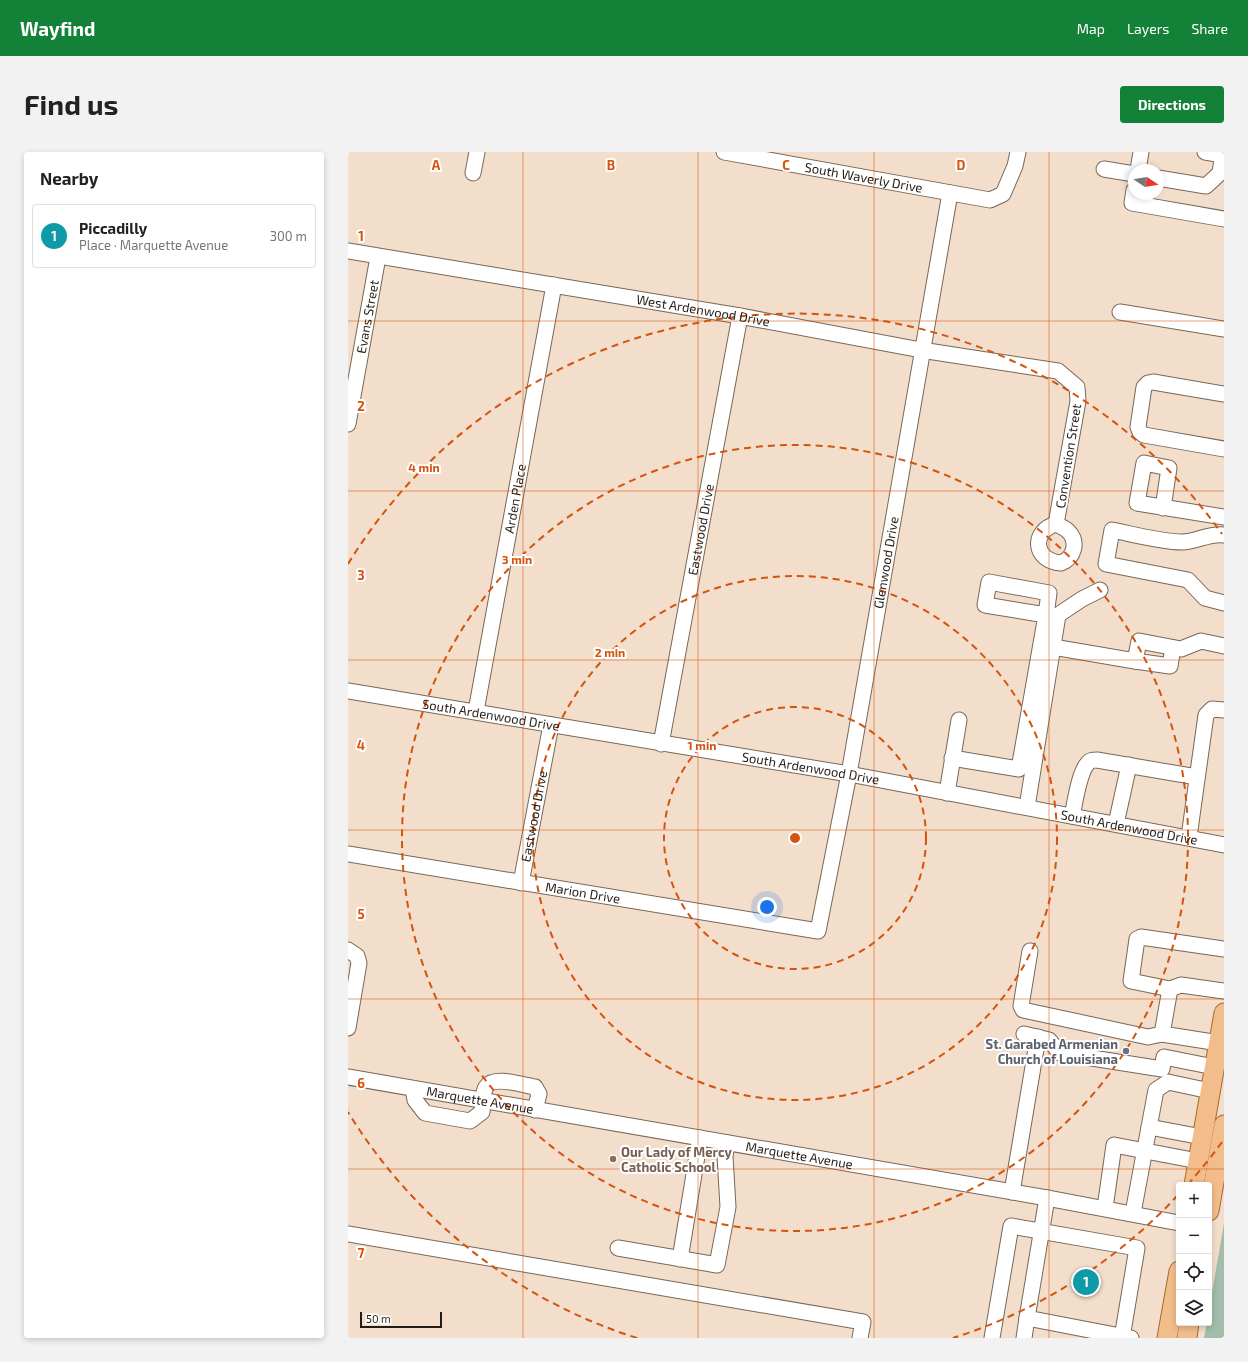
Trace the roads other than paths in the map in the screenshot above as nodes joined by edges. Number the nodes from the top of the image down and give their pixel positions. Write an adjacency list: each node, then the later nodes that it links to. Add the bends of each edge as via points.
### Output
1 (477, 152): 9 (street)
2 (724, 152): 12 (street, South Waverly Drive)
3 (1018, 152): 12 (street, South Waverly Drive, via 1015,166 1002,194 990,200)
4 (1141, 152): 7 (street)
5 (1205, 152): 6 (street)
6 (1223, 154): 11 (street, via 1220,173 1206,186)
7 (1139, 164)
8 (1104, 169): 10 (street)
9 (473, 173)
10 (1128, 173)
11 (1164, 179)
12 (950, 193): 21 (street, Glenwood Drive)
13 (1133, 200): 14 (street, via 1132,204)
14 (1224, 219)
15 (348, 252): 16 (street, West Ardenwood Drive)
16 (378, 257): 17 (street, West Ardenwood Drive); 24 (street, Evans Street)
17 (554, 285): 19 (street, West Ardenwood Drive); 37 (street, Arden Place)
18 (1120, 312): 20 (street)
19 (740, 316): 21 (street, West Ardenwood Drive); 40 (street, Eastwood Drive)
20 (1224, 329)
21 (921, 350): 22 (street, West Ardenwood Drive); 43 (street, Glenwood Drive)
22 (1058, 371): 28 (street, Convention Street, via 1077,387 1078,400)
23 (1224, 394): 25 (street, via 1148,383 1144,387 1138,426 1144,435)
24 (348, 424)
25 (1224, 449)
26 (1163, 508): 27 (street)
27 (1224, 517)
28 (1056, 524)
29 (1224, 535): 31 (street, via 1181,542 1112,530 1106,564 1188,580 1205,598)
30 (1100, 590): 34 (street, via 1058,616)
31 (1224, 603)
32 (1046, 616): 41 (street, via 1019,769)
33 (1224, 646): 34 (street, via 1201,641 1181,649 1139,641 1135,660)
34 (1052, 647): 46 (street)
35 (348, 691): 37 (street, South Ardenwood Drive)
36 (1224, 710): 44 (street, via 1212,709 1206,715)
37 (476, 711): 39 (street, South Ardenwood Drive)
38 (959, 720): 41 (street)
39 (551, 725): 40 (street, South Ardenwood Drive); 52 (street, Eastwood Drive)
40 (660, 744): 43 (street, South Ardenwood Drive)
41 (952, 758): 45 (street)
42 (1129, 765): 44 (street); 47 (street, via 1097,760 1086,764); 48 (street)
43 (849, 774): 45 (street, South Ardenwood Drive); 53 (street, Glenwood Drive)
44 (1197, 778): 49 (street)
45 (947, 793): 46 (street, South Ardenwood Drive)
46 (1027, 807): 47 (street, South Ardenwood Drive)
47 (1072, 816): 48 (street, South Ardenwood Drive)
48 (1116, 824): 49 (street, South Ardenwood Drive)
49 (1189, 837): 50 (street, South Ardenwood Drive)
50 (1224, 845)
51 (348, 854): 52 (street, Marion Drive)
52 (521, 883): 53 (street, Marion Drive)
53 (818, 931)
54 (1224, 949): 57 (street, via 1141,937 1137,939 1131,981)
55 (348, 950): 60 (street, via 357,956 359,963)
56 (1030, 952): 61 (street, via 1021,1006 1023,1010 1148,1037)
57 (1170, 989): 58 (street, via 1181,985); 61 (street)
58 (1224, 991)
59 (1224, 1013): 62 (main road)
60 (348, 1028)
61 (1165, 1034): 62 (street); 63 (street)
62 (1219, 1043): 64 (main road)
63 (1164, 1057): 64 (street); 78 (street, via 1162,1069 1060,1053 1049,1040 1031,1036)
64 (1214, 1067): 67 (main road)
65 (348, 1077): 66 (street, Marquette Avenue)
66 (413, 1089): 68 (street, Marquette Avenue); 68 (street, via 415,1100 425,1113 462,1119 478,1117 482,1112)
67 (1210, 1091): 71 (street, via 1168,1082 1156,1090); 72 (main road)
68 (484, 1100): 69 (street, Marquette Avenue); 69 (street, via 485,1088 497,1080 534,1088 539,1094)
69 (536, 1110): 73 (street, Marquette Avenue)
70 (1224, 1125): 79 (main road)
71 (1149, 1128): 72 (street); 75 (street)
72 (1202, 1137): 76 (main road)
73 (700, 1138): 74 (street, Marquette Avenue); 87 (street)
74 (727, 1143): 78 (street, Marquette Avenue); 87 (street, via 725,1156 728,1207 717,1265)
75 (1145, 1151): 76 (street); 81 (street, via 1114,1145); 82 (street)
76 (1198, 1161): 77 (main road)
77 (1194, 1182)
78 (1012, 1192): 80 (street, Marquette Avenue)
79 (1212, 1194)
80 (1047, 1198): 81 (street, Marquette Avenue); 84 (street)
81 (1104, 1208): 82 (street, Marquette Avenue)
82 (1134, 1213): 83 (street, Marquette Avenue)
83 (1176, 1222)
84 (1042, 1232): 89 (street); 91 (street, via 1137,1248); 93 (street, via 1011,1226)
85 (348, 1234): 92 (street, via 863,1322)
86 (618, 1248): 87 (street)
87 (680, 1258)
88 (1176, 1288): 95 (main road)
89 (1027, 1318): 91 (street); 94 (street)
90 (1189, 1326): 96 (main road)
91 (1125, 1337)
92 (860, 1338)
93 (992, 1338)
94 (1024, 1338)
95 (1167, 1338)
96 (1187, 1338)

